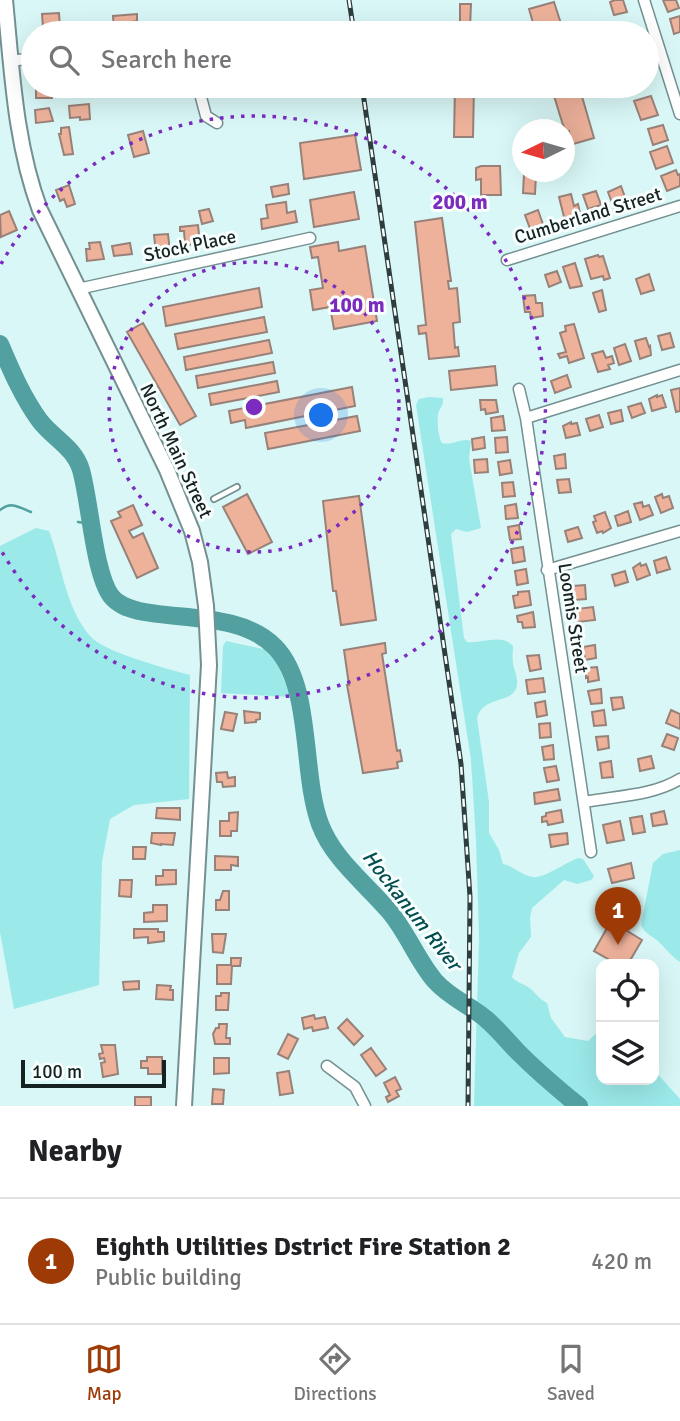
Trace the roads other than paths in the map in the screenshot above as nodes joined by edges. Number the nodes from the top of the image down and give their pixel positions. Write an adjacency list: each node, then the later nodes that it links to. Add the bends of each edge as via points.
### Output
1 (5, 0): 6 (main road, North Main Street)
2 (644, 0): 3 (street)
3 (651, 21)
4 (659, 48): 8 (street)
5 (21, 60): 6 (street)
6 (11, 61): 13 (main road, North Main Street, via 32,189)
7 (201, 98): 9 (street, via 206,116)
8 (680, 114)
9 (217, 123)
10 (680, 206): 12 (street, Cumberland Street)
11 (310, 238): 13 (street, Stock Place)
12 (507, 260)
13 (78, 289): 25 (main road, North Main Street, via 181,502 200,562 206,606 209,665)
14 (680, 370): 16 (street)
15 (519, 389): 16 (street, Loomis Street)
16 (526, 418): 20 (street, Loomis Street)
17 (237, 487): 18 (lane)
18 (214, 499)
19 (680, 531): 20 (street)
20 (547, 570): 22 (street, Loomis Street)
21 (680, 779): 22 (street, via 651,790)
22 (584, 802): 23 (street, Loomis Street)
23 (590, 852)
24 (327, 1066): 26 (street, via 355,1087)
25 (184, 1106)
26 (365, 1106)

